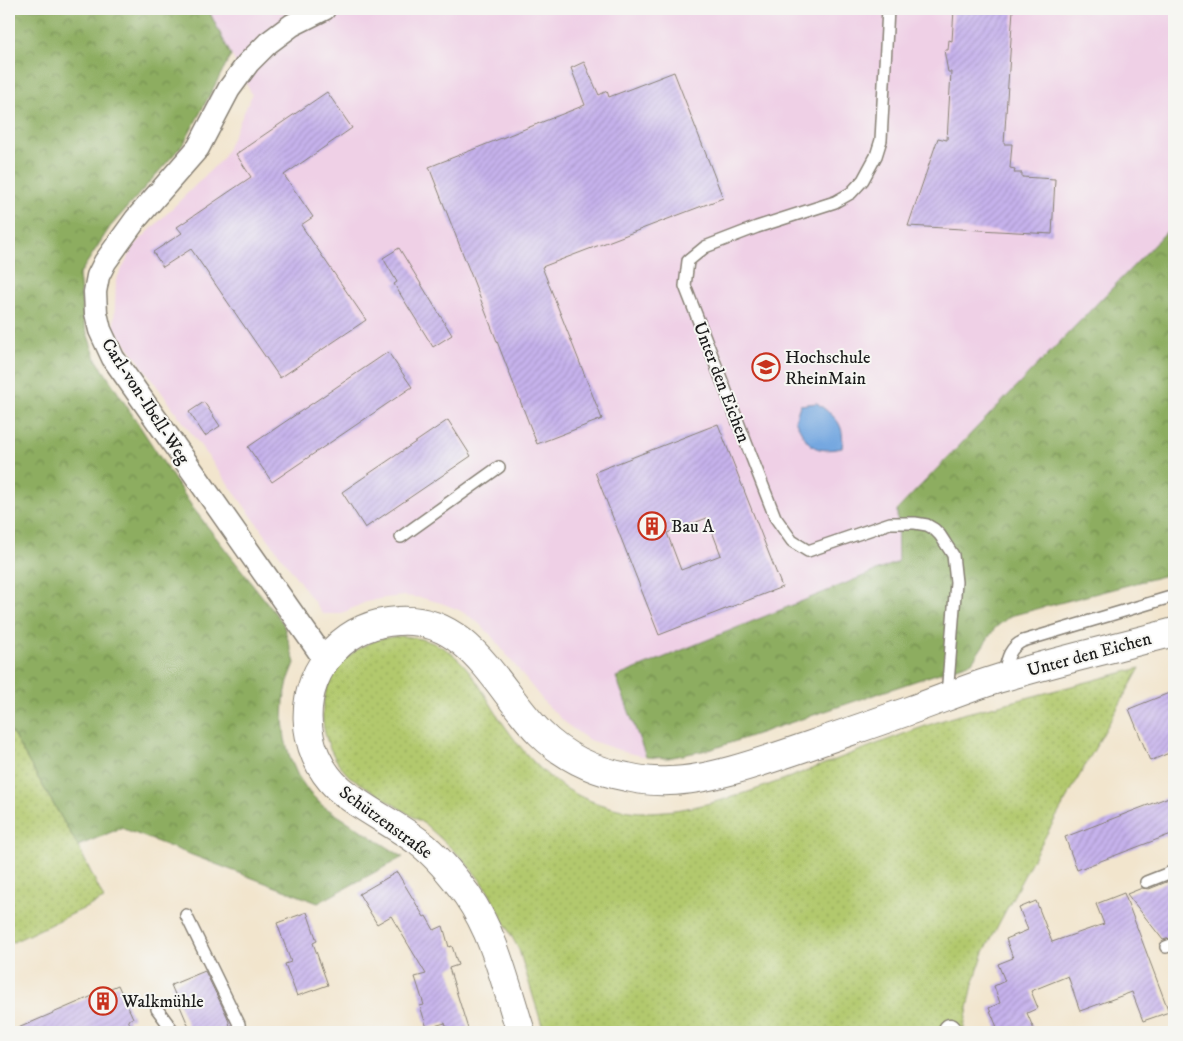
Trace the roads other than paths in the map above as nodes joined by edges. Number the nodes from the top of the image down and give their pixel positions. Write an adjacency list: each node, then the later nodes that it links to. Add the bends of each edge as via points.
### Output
1 (324, 9): 7 (street, Carl-von-Ibell-Weg, via 292,24 248,63 229,89 198,148 119,241 98,276 95,292 100,330 113,358)
2 (888, 9): 9 (lane, Unter den Eichen, via 881,140 863,180 851,193 835,202 705,247 688,261 685,286 775,517 792,541 808,551 890,523 914,522 934,529 946,544 953,555 956,582)
3 (499, 468): 4 (lane)
4 (401, 537)
5 (1174, 596): 8 (lane, Unter den Eichen, via 1024,641 1010,652)
6 (1174, 632): 8 (main road, Unter den Eichen)
7 (325, 660): 9 (main road, Unter den Eichen, via 346,639 373,625 404,620 434,625 472,650 541,735 578,762 619,776 669,782 737,769); 16 (main road, Schützenstraße, via 311,688 307,719 319,764 338,788 425,847 466,895 480,916 497,957)
8 (1003, 677): 9 (main road, Unter den Eichen)
9 (948, 696)
10 (1174, 871): 11 (lane)
11 (1146, 882)
12 (186, 915): 15 (lane)
13 (157, 1009): 14 (lane)
14 (174, 1032)
15 (240, 1032)
16 (520, 1032)

